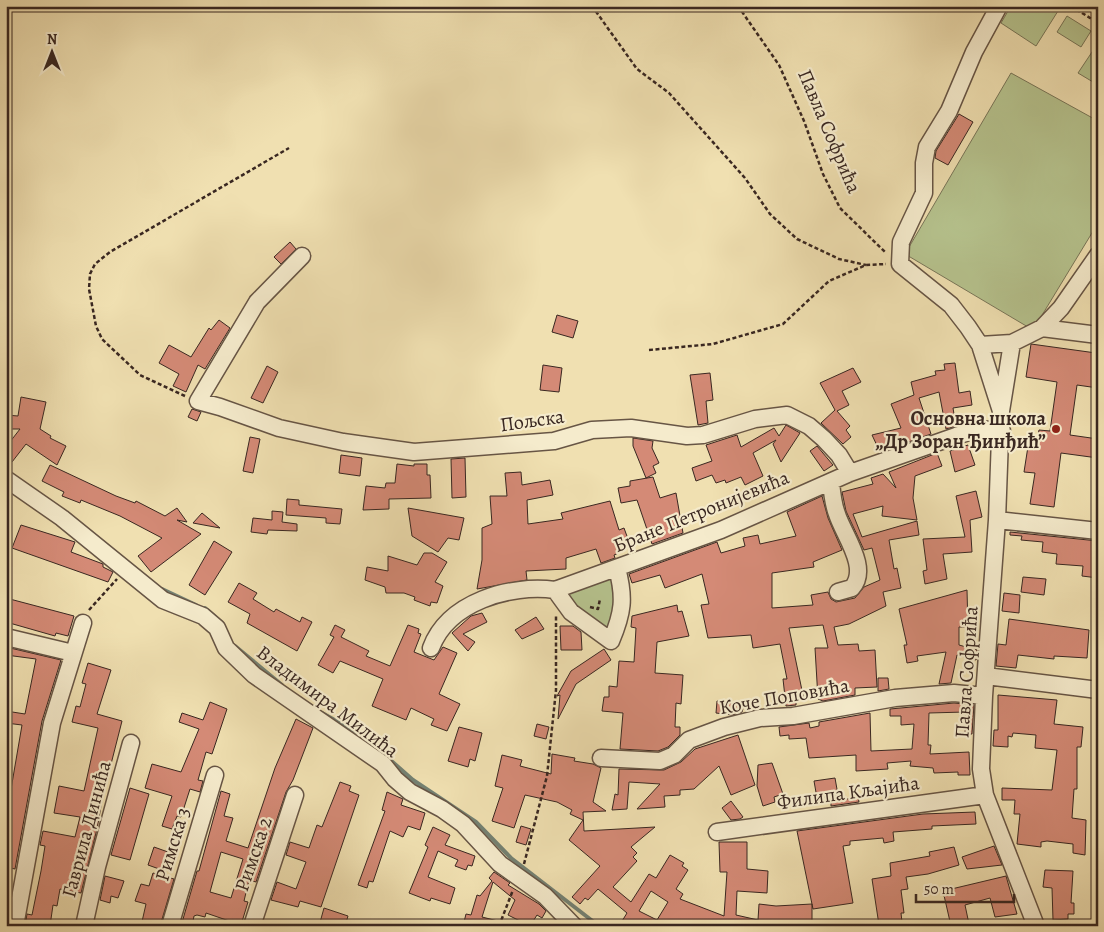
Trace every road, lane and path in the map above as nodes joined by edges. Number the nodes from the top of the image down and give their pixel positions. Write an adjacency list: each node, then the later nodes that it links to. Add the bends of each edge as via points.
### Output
1 (592, 6): 12 (path, via 637,69 669,93 745,178 770,214 797,239 838,259)
2 (738, 6): 11 (path, Павла Софрића, via 779,65 840,208)
3 (998, 6): 11 (street, via 949,111 927,147 924,193 902,242)
4 (1071, 6): 6 (path)
5 (1079, 6): 6 (path)
6 (1076, 9): 7 (path)
7 (1098, 23)
8 (289, 148): 18 (path, via 110,252 95,264 90,274 89,289 96,326 102,339 140,375)
9 (1098, 255): 13 (street, via 1062,308)
10 (302, 256): 18 (street, via 257,302)
11 (900, 264): 12 (path); 16 (street, Павла Софрића, via 951,305)
12 (866, 265): 17 (path, via 829,281 783,324 713,344)
13 (1042, 328): 14 (street); 15 (street)
14 (1098, 335)
15 (1012, 343): 16 (street); 19 (street, Павла Софрића)
16 (980, 345): 19 (street, Павла Софрића)
17 (649, 350)
18 (198, 401): 21 (street, Пољска, via 279,428 343,442 414,452 554,441 592,430 631,428 687,436 703,435 755,419 786,415 809,426 824,439)
19 (1001, 411): 20 (street, Павла Софрића)
20 (1002, 431): 21 (street, Бране Петронијевића, via 979,429 967,432); 24 (street, Павла Софрића)
21 (850, 473): 23 (street, Бране Петронијевића)
22 (6, 479): 26 (street, Владимира Милића, via 62,518)
23 (831, 482): 27 (street, Бране Петронијевића, via 721,530); 29 (street, via 837,515 854,554 858,574 852,588)
24 (997, 520): 25 (street); 34 (street, Павла Софрића)
25 (1098, 531)
26 (124, 568): 30 (path); 44 (street, Владимира Милића, via 163,600 203,616 217,628 226,648 254,675 383,764 410,792 463,824 500,864)
27 (617, 568): 28 (street, Бране Петронијевића); 28 (street, via 623,606 611,641 571,612)
28 (555, 590): 32 (street, Бране Петронијевића, via 513,591 474,604 444,624); 43 (path, via 556,690 547,776)
29 (838, 592)
30 (82, 623): 33 (street)
31 (6, 637): 33 (street)
32 (431, 648)
33 (74, 653): 45 (street, via 52,723)
34 (986, 676): 35 (street); 36 (street, Павла Софрића)
35 (1098, 690)
36 (984, 696): 38 (street, Коче Поповића, via 954,693 895,698 793,716 760,718 688,740 674,755 660,761); 40 (street, Павла Софрића, via 981,769)
37 (131, 743): 46 (street, Гаврила Динића)
38 (601, 758)
39 (215, 775): 47 (street, Римска 3)
40 (985, 794): 42 (street, Филипа Кљајића); 51 (street, Павла Софрића)
41 (295, 795): 48 (street, Римска 2)
42 (717, 832)
43 (526, 859)
44 (518, 878): 49 (path); 50 (street, Владимира Милића, via 545,896)
45 (15, 926)
46 (84, 926)
47 (170, 926)
48 (252, 926)
49 (498, 926)
50 (574, 926)
51 (1036, 926)

